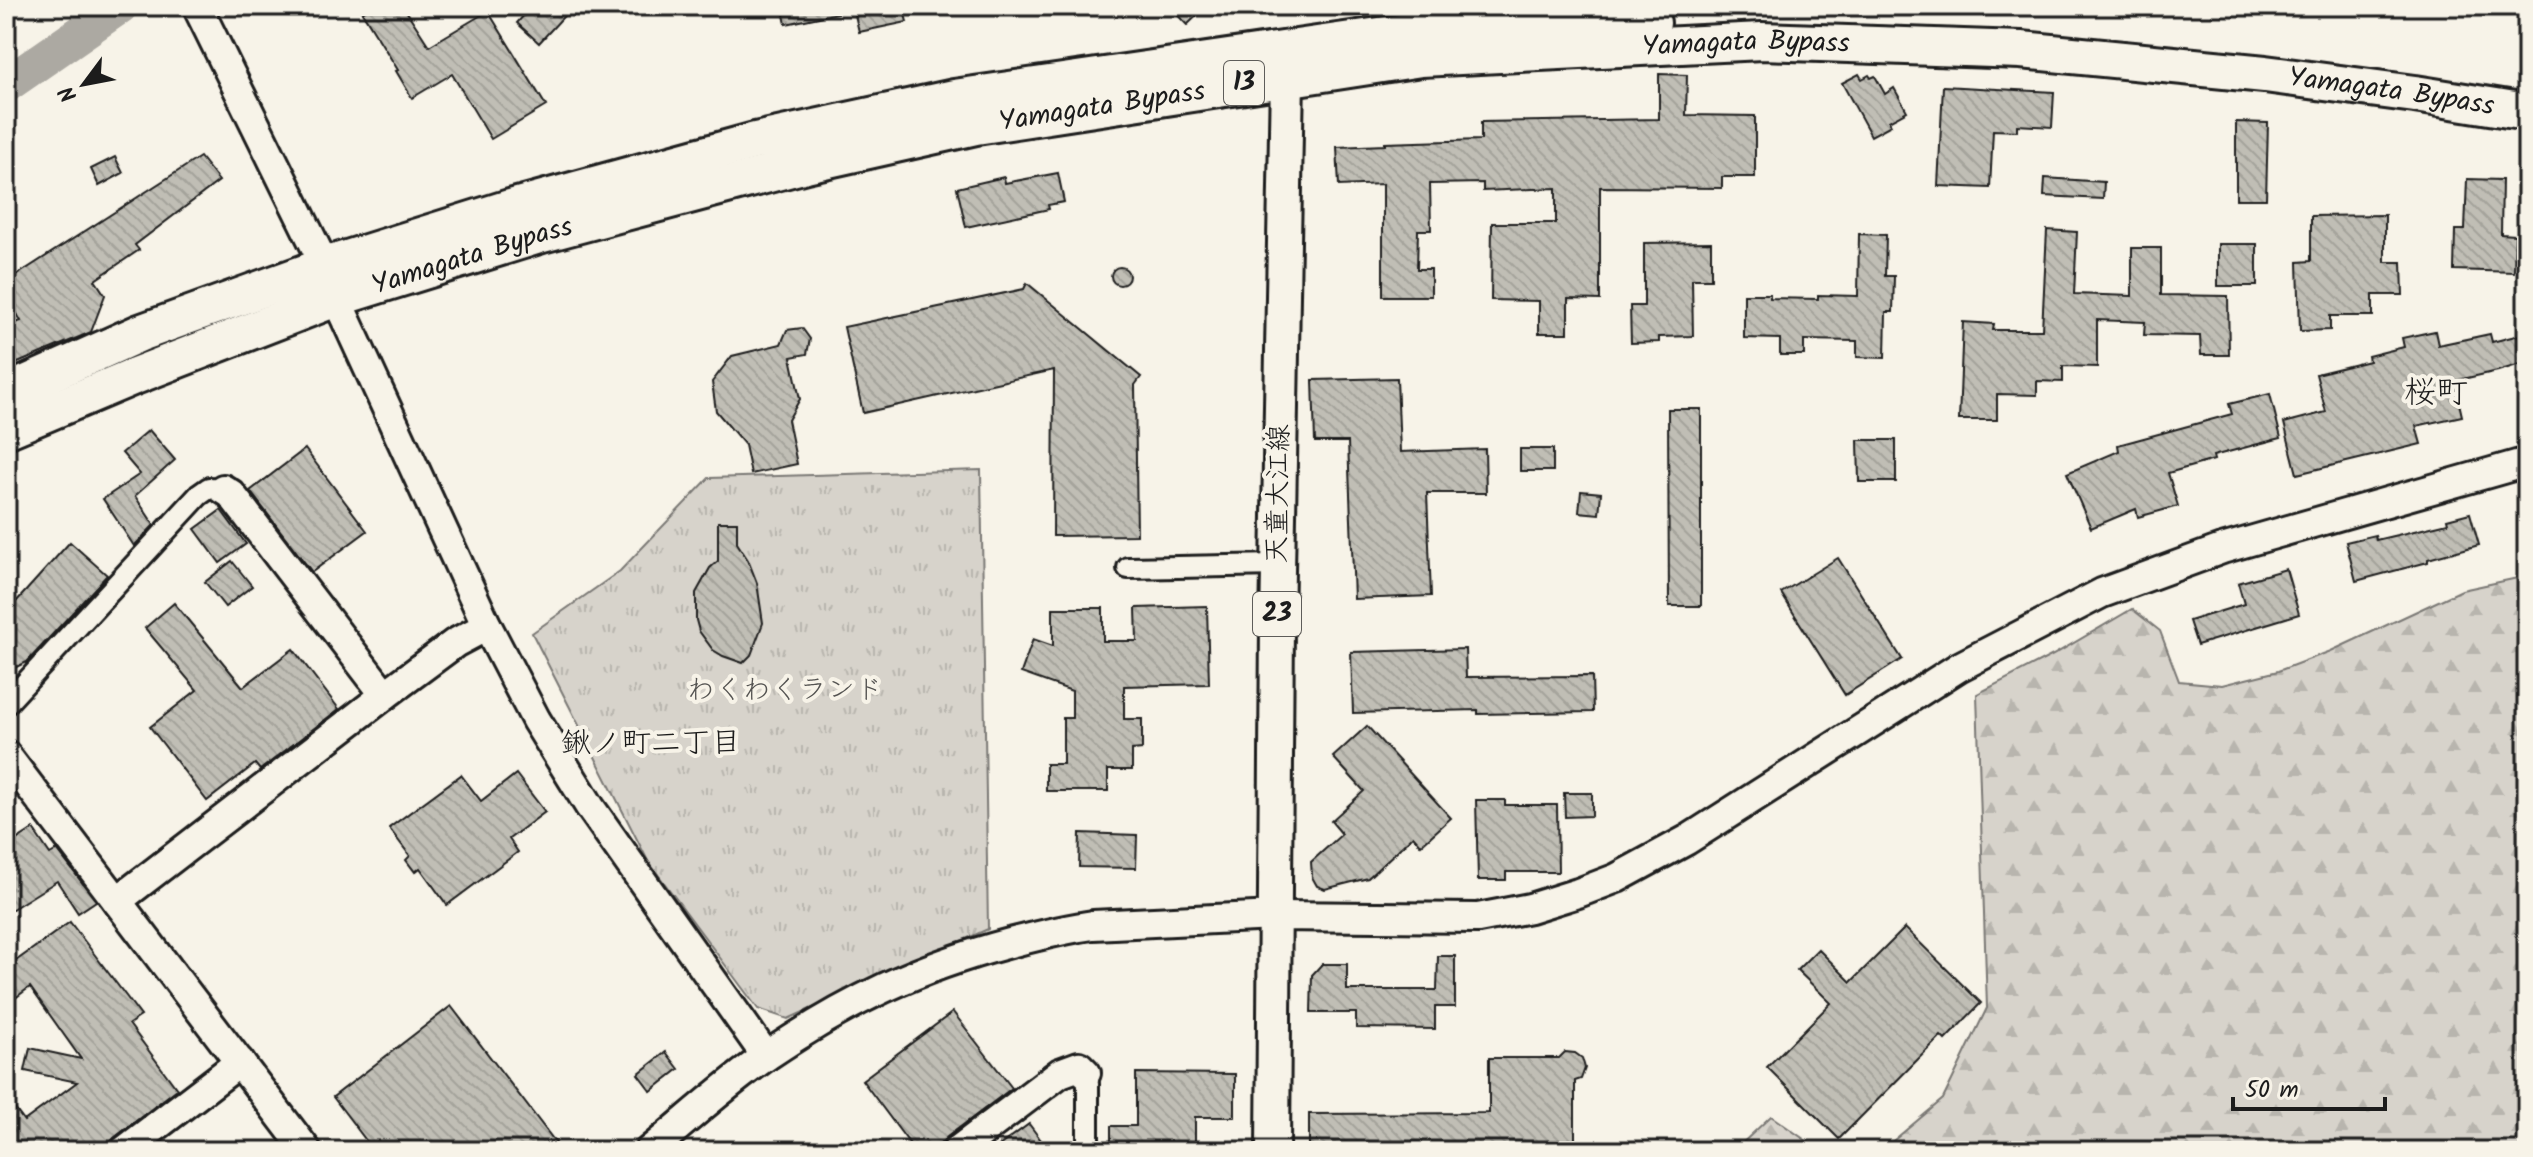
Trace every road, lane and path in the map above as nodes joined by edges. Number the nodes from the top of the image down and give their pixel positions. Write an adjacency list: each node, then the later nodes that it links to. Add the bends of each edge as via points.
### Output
1 (197, 6): 5 (street)
2 (1287, 77): 4 (highway, Yamagata Bypass / 13, via 1421,58 1762,41 2021,50 2265,74); 5 (highway, Yamagata Bypass / 13, via 976,126); 10 (main road, 天童大江線 / 23)
3 (2527, 90): 5 (highway, Yamagata Bypass / 13, via 2236,48 1936,24 1448,26 939,101 725,150 510,208)
4 (2527, 112)
5 (331, 282): 6 (highway, Yamagata Bypass / 13, via 140,333); 7 (highway, Yamagata Bypass / 13); 12 (street)
6 (6, 393)
7 (6, 430)
8 (2527, 462): 17 (street, via 2222,549 2102,593 1959,667 1687,840 1578,893 1478,918)
9 (223, 489): 13 (street); 14 (street, via 209,488 199,495)
10 (1278, 565): 11 (street); 17 (main road, 天童大江線 / 23)
11 (1128, 568)
12 (487, 626): 13 (street); 18 (street, via 569,776)
13 (385, 695): 16 (street)
14 (6, 704)
15 (6, 755): 16 (street)
16 (117, 901): 19 (street)
17 (1275, 916): 18 (street, via 1067,928 966,955 890,983); 26 (main road, 天童大江線 / 23)
18 (766, 1056): 23 (street)
19 (240, 1062): 21 (street); 22 (street)
20 (1086, 1073): 24 (street, via 1079,1066 1060,1073); 25 (street)
21 (124, 1151)
22 (307, 1151)
23 (649, 1151)
24 (957, 1151)
25 (1088, 1151)
26 (1273, 1151)

